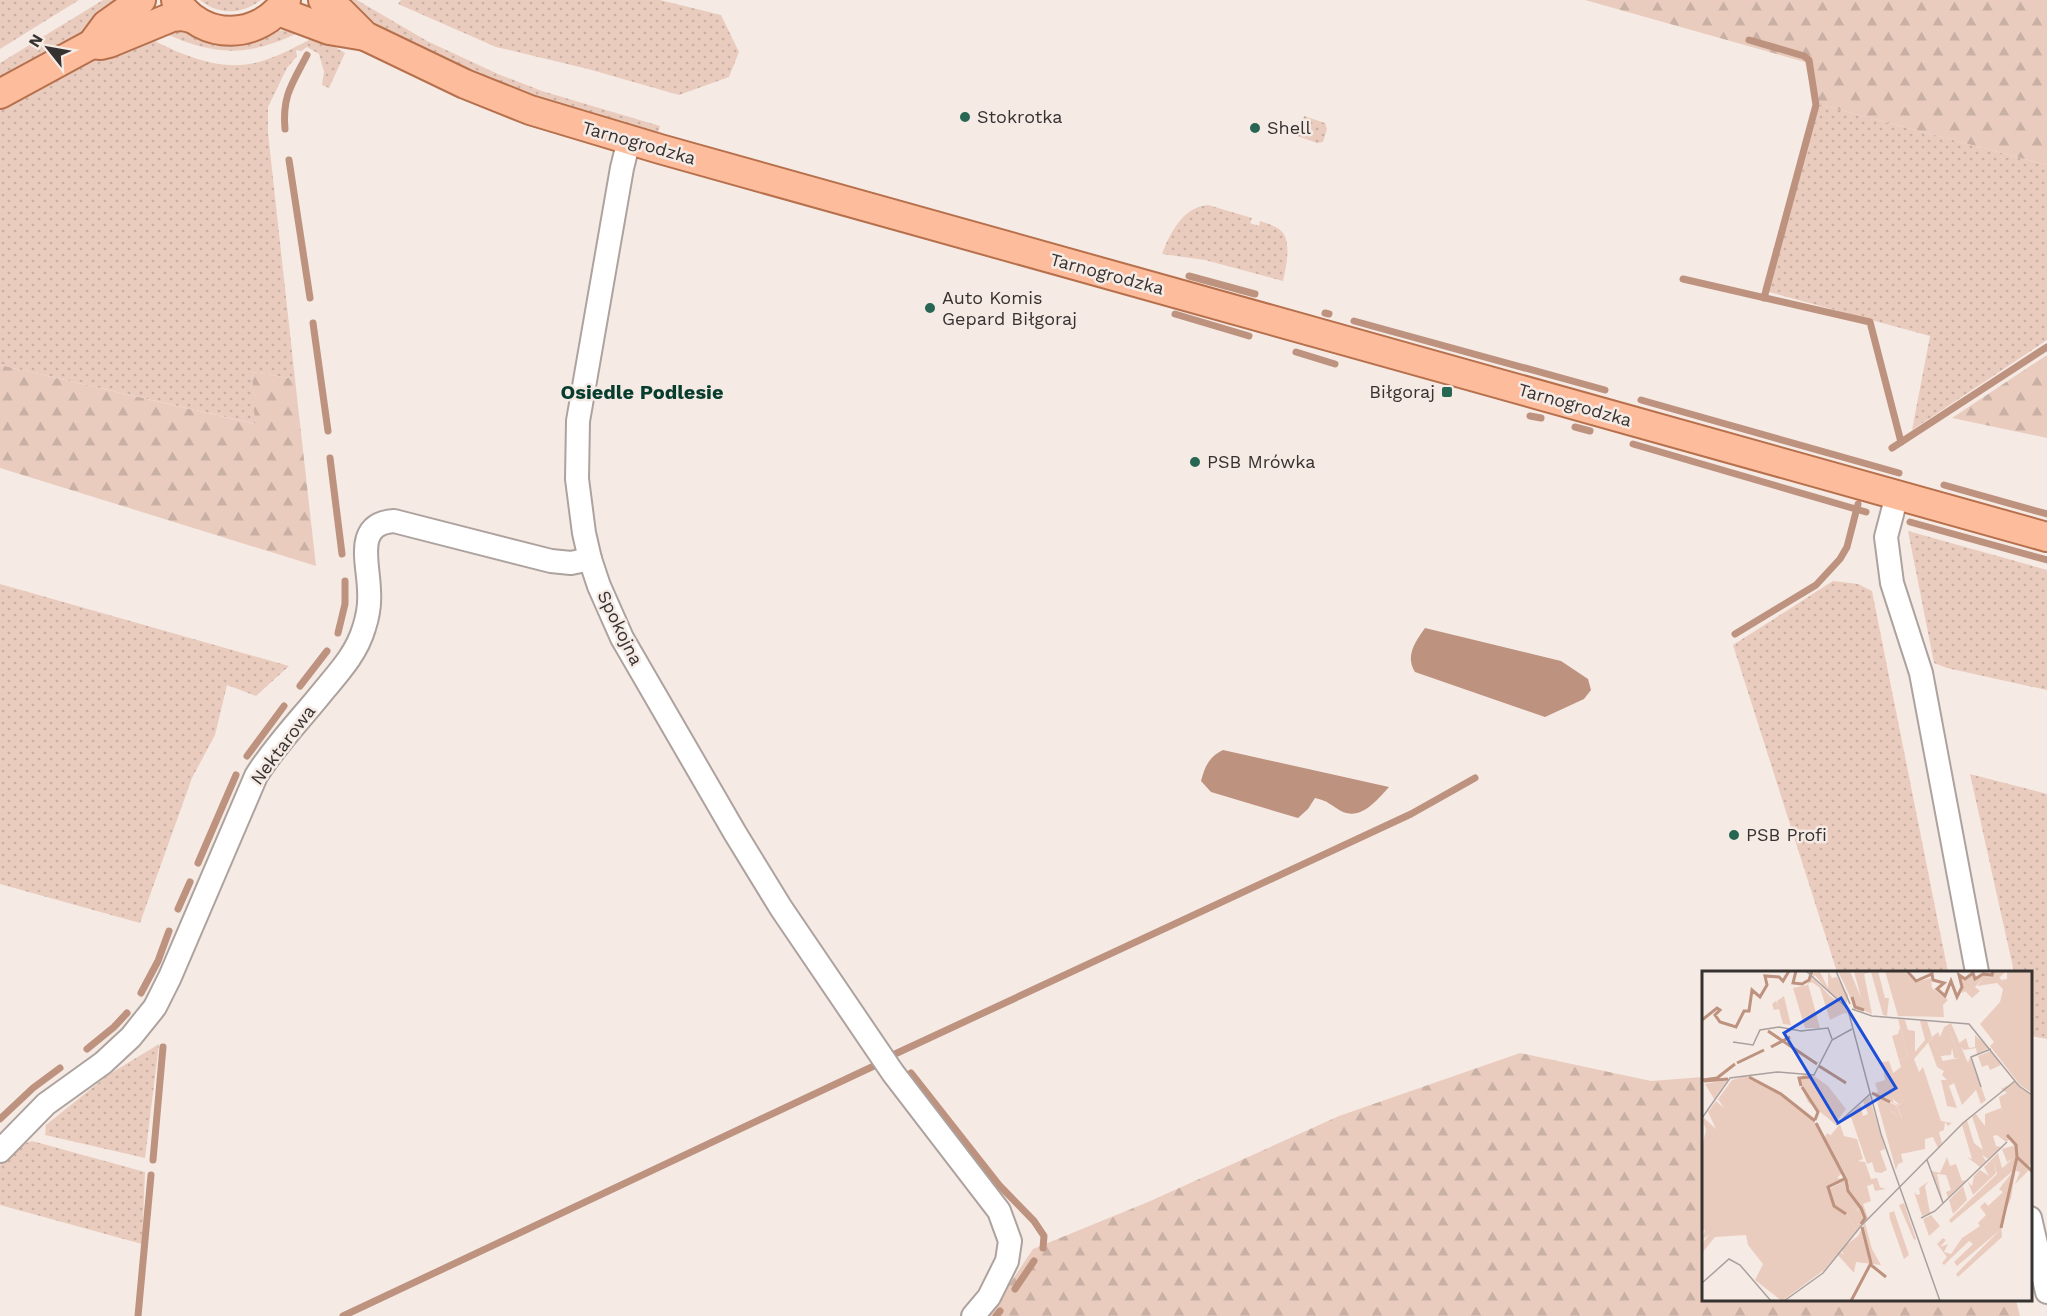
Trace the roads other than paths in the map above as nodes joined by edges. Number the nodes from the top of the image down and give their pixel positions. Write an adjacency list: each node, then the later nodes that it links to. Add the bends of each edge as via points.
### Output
1 (141, 0): 6 (main road, via 106,25)
2 (323, 0): 5 (main road, Tarnogrodzka)
3 (282, 5): 4 (main road, via 259,25 236,31 212,28); 5 (main road, Tarnogrodzka, via 329,30)
4 (183, 9): 6 (main road, via 182,16 110,43)
5 (365, 36): 8 (main road, Tarnogrodzka, via 511,103)
6 (92, 44): 7 (main road)
7 (0, 94)
8 (629, 140): 9 (main road, Tarnogrodzka); 11 (street, Spokojna, via 578,421 577,478)
9 (1897, 495): 10 (main road, Tarnogrodzka); 12 (street, via 1886,537 1892,583 1921,673)
10 (2047, 537)
11 (590, 559): 13 (street, Nektarowa, via 571,563 551,561 394,521 377,525 371,531 365,548 369,605 358,644 256,776 155,1007 118,1051 46,1104); 16 (street, Spokojna, via 622,638 805,946 881,1055 999,1211 1010,1241 1007,1261 989,1297)
12 (1977, 971)
13 (0, 1151)
14 (2032, 1223): 15 (street)
15 (2047, 1292)
16 (973, 1316)

